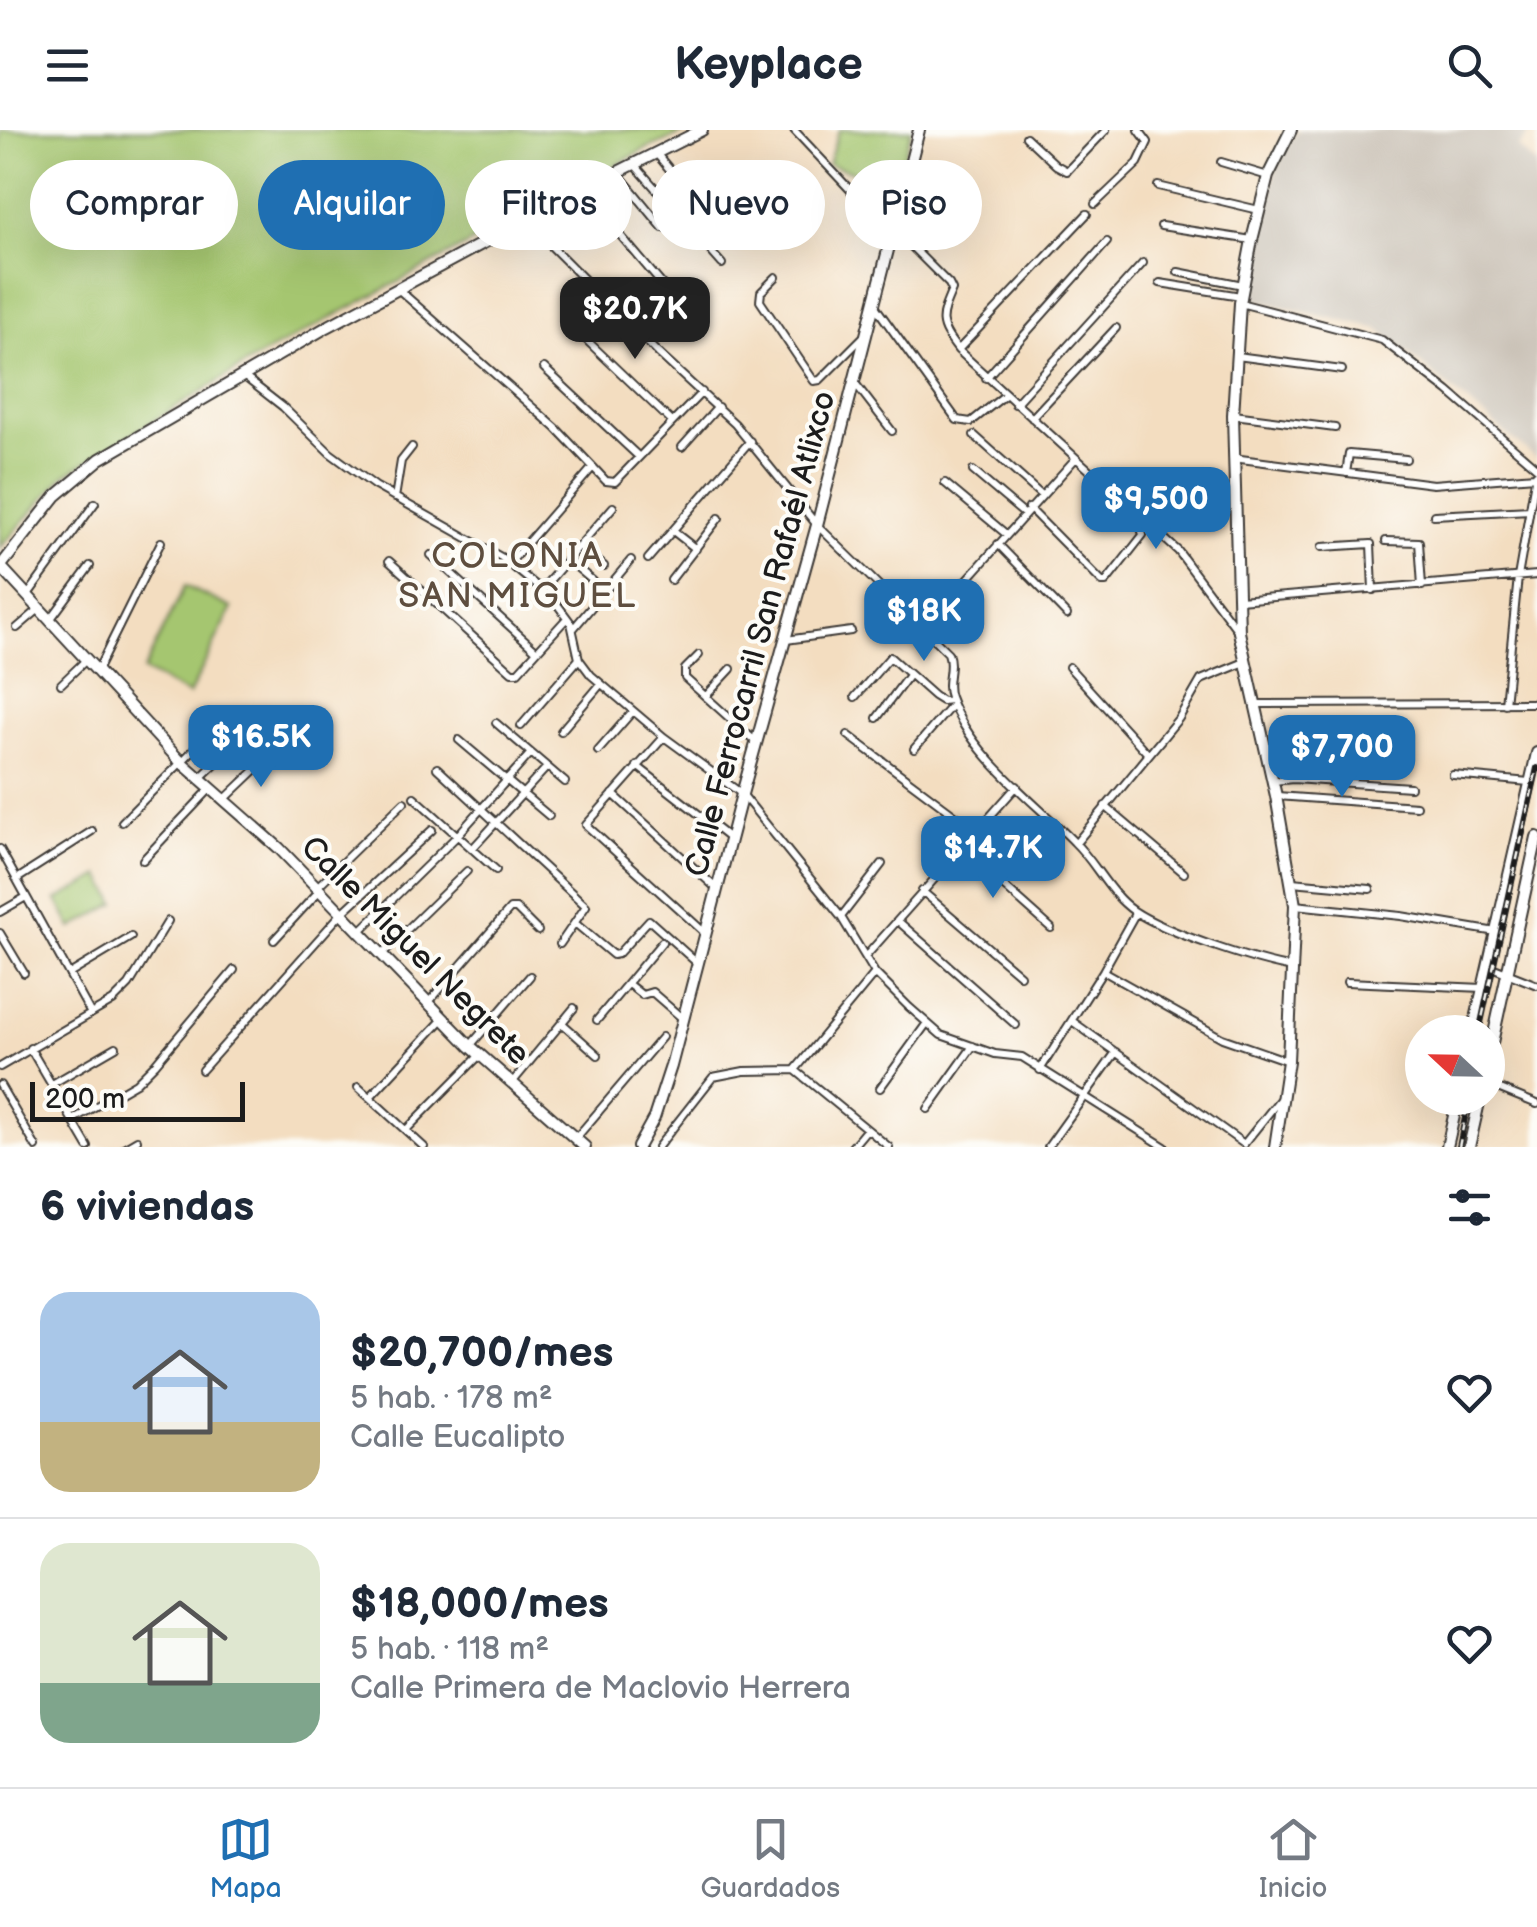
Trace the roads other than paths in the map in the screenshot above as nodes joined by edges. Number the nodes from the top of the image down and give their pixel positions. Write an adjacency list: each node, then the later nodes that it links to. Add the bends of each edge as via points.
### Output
1 (702, 130): 8 (street)
2 (794, 130): 14 (street)
3 (919, 130): 10 (street, Calle Ferrocarril San Rafaél Atlixco)
4 (1106, 130): 7 (street, via 1067,171)
5 (1139, 130): 17 (street, via 1148,142 1145,154)
6 (1285, 132): 13 (street)
7 (1026, 137)
8 (656, 152): 9 (street); 12 (street)
9 (662, 160)
10 (912, 160)
11 (1222, 162): 13 (street)
12 (634, 163): 30 (street)
13 (1268, 176): 18 (street)
14 (845, 184)
15 (1158, 186): 18 (street)
16 (632, 191): 20 (street)
17 (1095, 204)
18 (1258, 210): 22 (street)
19 (1087, 214): 41 (street)
20 (652, 215)
21 (1161, 226): 22 (street)
22 (1252, 240): 35 (street)
23 (1106, 242): 46 (street)
24 (632, 249): 37 (street)
25 (471, 250): 34 (street)
26 (555, 250): 48 (street)
27 (889, 250): 36 (street, Calle Ferrocarril San Rafaél Atlixco)
28 (913, 250): 41 (street, via 952,290 941,319)
29 (1142, 263): 50 (street)
30 (722, 264)
31 (1178, 272): 35 (street)
32 (776, 277): 40 (street, via 760,301 816,382)
33 (1160, 283): 35 (street)
34 (398, 289): 45 (street); 65 (street)
35 (1241, 294): 42 (street); 67 (street, via 1382,340)
36 (874, 305): 40 (street, Calle Ferrocarril San Rafaél Atlixco); 49 (street, via 957,420 971,422)
37 (688, 315)
38 (1116, 328): 53 (street)
39 (574, 329): 54 (street)
40 (867, 333): 47 (street, Calle Ferrocarril San Rafaél Atlixco)
41 (958, 350): 46 (street)
42 (1236, 356): 44 (street); 52 (street)
43 (544, 368): 61 (street)
44 (1342, 370)
45 (242, 375): 71 (street); 96 (street, via 76,478)
46 (986, 378): 49 (street)
47 (855, 382): 56 (street); 79 (street, Calle Ferrocarril San Rafaél Atlixco)
48 (702, 392): 51 (street); 54 (street)
49 (1005, 395): 50 (street)
50 (1016, 404): 53 (street)
51 (718, 408): 58 (street); 60 (street)
52 (1232, 415): 55 (street); 63 (street)
53 (1032, 418): 62 (street)
54 (671, 421): 61 (street)
55 (1335, 428)
56 (892, 431)
57 (974, 435): 70 (street)
58 (750, 441): 79 (street); 80 (street)
59 (412, 447): 71 (street, via 401,461)
60 (682, 447)
61 (638, 456): 65 (street, via 610,484)
62 (1076, 458): 70 (street); 114 (street, via 1178,550)
63 (1233, 458): 68 (street); 105 (street)
64 (1406, 459): 68 (street, via 1349,454)
65 (593, 467): 93 (street)
66 (973, 471): 75 (street)
67 (1536, 472): 68 (street, via 1434,484); 74 (street)
68 (1346, 473)
69 (946, 483): 81 (street)
70 (1041, 495): 75 (street)
71 (395, 498): 93 (street)
72 (94, 503): 104 (street)
73 (613, 507): 85 (street)
74 (1530, 510): 76 (street); 98 (street)
75 (1026, 511): 77 (street, via 1102,582 1144,536); 81 (street)
76 (1434, 514)
77 (1128, 516)
78 (719, 518): 87 (street)
79 (817, 526): 111 (street); 115 (street, Calle Ferrocarril San Rafaél Atlixco)
80 (673, 531): 87 (street); 89 (street)
81 (1006, 534): 84 (street)
82 (1386, 541): 101 (street, via 1420,542)
83 (160, 542): 123 (street)
84 (998, 544): 107 (street); 111 (street)
85 (580, 546): 91 (street); 95 (street)
86 (1322, 547): 103 (street, via 1371,544)
87 (696, 549): 99 (street)
88 (432, 555): 116 (street)
89 (648, 559)
90 (388, 560): 116 (street, via 512,672)
91 (568, 560): 100 (street); 102 (street)
92 (630, 560): 112 (street)
93 (509, 564): 102 (street)
94 (90, 566): 109 (street)
95 (604, 566)
96 (0, 567): 104 (street, Calle Miguel Negrete)
97 (1537, 574): 98 (street)
98 (1518, 577): 101 (street); 132 (street)
99 (671, 580)
100 (593, 581)
101 (1422, 586): 103 (street)
102 (542, 589): 108 (street)
103 (1373, 590): 105 (street)
104 (26, 597): 106 (street, Calle Miguel Negrete)
105 (1237, 600): 114 (street)
106 (38, 610): 109 (street, Calle Miguel Negrete); 110 (street)
107 (1066, 615)
108 (567, 618): 112 (street); 116 (street)
109 (49, 621): 119 (street, Calle Miguel Negrete)
110 (17, 628)
111 (924, 628): 129 (street, via 952,662)
112 (572, 630): 118 (street)
113 (851, 631): 115 (street)
114 (1239, 632): 120 (street)
115 (784, 640): 142 (street, Calle Ferrocarril San Rafaél Atlixco)
116 (537, 651)
117 (699, 654): 127 (street, via 684,673)
118 (579, 659): 126 (street); 137 (street)
119 (86, 660): 123 (street, Calle Miguel Negrete); 125 (street)
120 (1245, 662): 131 (street); 149 (street, via 1201,680)
121 (1069, 667): 149 (street)
122 (730, 669): 127 (street)
123 (97, 671): 150 (street, Calle Miguel Negrete)
124 (910, 676): 128 (street, via 890,657); 129 (street); 134 (street)
125 (61, 684)
126 (600, 686): 133 (street); 138 (street)
127 (706, 696): 142 (street)
128 (855, 697)
129 (952, 702): 144 (street); 160 (street)
130 (1537, 703): 132 (street)
131 (1257, 704): 132 (street); 156 (street)
132 (1504, 704)
133 (633, 711): 140 (street); 145 (street)
134 (877, 718)
135 (221, 722): 150 (street)
136 (496, 722): 147 (street)
137 (522, 726)
138 (560, 731)
139 (848, 735): 177 (street)
140 (664, 737): 151 (street); 164 (street)
141 (459, 740): 159 (street)
142 (756, 742): 164 (street, Calle Ferrocarril San Rafaél Atlixco)
143 (235, 744): 155 (street)
144 (914, 749)
145 (598, 750)
146 (273, 752): 168 (street)
147 (531, 753): 152 (street); 159 (street)
148 (1537, 753): 158 (street)
149 (1148, 754): 170 (street)
150 (180, 761): 155 (street, Calle Miguel Negrete); 174 (street)
151 (638, 766): 163 (street); 181 (street)
152 (548, 767): 157 (street); 165 (street)
153 (437, 768): 172 (street)
154 (1453, 775): 158 (street)
155 (200, 779): 162 (street, Calle Miguel Negrete)
156 (1273, 781): 161 (street); 166 (street)
157 (565, 782)
158 (1531, 782): 210 (street)
159 (506, 783): 165 (street); 172 (street)
160 (1016, 786): 177 (street); 182 (street)
161 (1410, 787)
162 (210, 789): 168 (street, Calle Miguel Negrete); 186 (street)
163 (613, 794): 195 (street); 212 (street, via 586,825)
164 (742, 794): 181 (street, Calle Ferrocarril San Rafaél Atlixco); 203 (street)
165 (523, 795): 173 (street); 175 (street)
166 (1276, 796): 171 (street); 193 (street)
167 (414, 797): 179 (street)
168 (223, 800): 194 (street, Calle Miguel Negrete)
169 (404, 802): 194 (street)
170 (1105, 806): 182 (street); 191 (street)
171 (1416, 806)
172 (482, 808): 175 (street); 179 (street)
173 (549, 816)
174 (122, 822)
175 (497, 822): 183 (street); 206 (street, via 586,906)
176 (432, 830): 202 (street)
177 (975, 830): 184 (street)
178 (92, 831): 192 (street)
179 (457, 836): 183 (street); 209 (street)
180 (1537, 836): 188 (street)
181 (730, 838): 195 (street, Calle Ferrocarril San Rafaél Atlixco)
182 (1076, 843): 201 (street)
183 (472, 848): 189 (street)
184 (960, 848): 197 (street); 207 (street)
185 (0, 849): 192 (street)
186 (143, 860)
187 (882, 864): 203 (street)
188 (1534, 864): 224 (street)
189 (496, 870)
190 (467, 872): 217 (street)
191 (1184, 872)
192 (18, 879): 198 (street)
193 (1292, 882): 196 (street); 199 (street)
194 (318, 888): 202 (street, Calle Miguel Negrete); 214 (street)
195 (717, 889): 212 (street, Calle Ferrocarril San Rafaél Atlixco)
196 (1370, 890)
197 (922, 892): 205 (street); 228 (street)
198 (26, 897): 200 (street); 226 (street)
199 (1295, 905): 210 (street); 221 (street)
200 (0, 912)
201 (1136, 912): 221 (street); 223 (street)
202 (340, 914): 209 (street, Calle Miguel Negrete); 255 (street)
203 (840, 916): 218 (street)
204 (168, 921): 236 (street, via 130,985)
205 (898, 921): 218 (street); 245 (street)
206 (576, 924): 216 (street); 219 (street, via 613,955 649,920)
207 (1051, 928)
208 (538, 931): 234 (street, via 510,909)
209 (359, 932): 217 (street, Calle Miguel Negrete)
210 (1497, 932): 220 (street)
211 (0, 933): 225 (street)
212 (706, 934): 219 (street, Calle Ferrocarril San Rafaél Atlixco)
213 (131, 936): 226 (street)
214 (274, 940)
215 (662, 942): 231 (street)
216 (560, 944)
217 (381, 955): 234 (street, Calle Miguel Negrete)
218 (866, 956): 227 (street)
219 (698, 964): 240 (street, Calle Ferrocarril San Rafaél Atlixco)
220 (1488, 966): 224 (street); 233 (street)
221 (1294, 968): 253 (street)
222 (234, 970): 271 (street, via 136,1083)
223 (1104, 971): 242 (street); 253 (street, via 1222,1038)
224 (1507, 971): 232 (street); 238 (street)
225 (24, 973)
226 (71, 973): 236 (street)
227 (875, 973): 244 (street); 256 (street)
228 (1020, 974)
229 (530, 976): 250 (street)
230 (1346, 982): 233 (street)
231 (628, 984): 240 (street, via 642,995 652,992); 241 (street)
232 (1537, 985)
233 (1483, 988): 237 (street)
234 (428, 1004): 239 (street, Calle Miguel Negrete)
235 (574, 1008): 243 (street)
236 (90, 1012): 249 (street)
237 (1477, 1015)
238 (1498, 1015)
239 (443, 1019): 250 (street, Calle Miguel Negrete); 264 (street)
240 (683, 1019): 282 (street, Calle Ferrocarril San Rafaél Atlixco, via 654,1118)
241 (597, 1020)
242 (1072, 1021): 251 (street); 257 (street)
243 (562, 1023): 252 (street); 260 (street)
244 (927, 1023): 247 (street, via 942,1036); 262 (street)
245 (1016, 1025)
246 (662, 1037): 275 (street)
247 (974, 1046): 257 (street, via 1022,1058); 268 (street)
248 (116, 1047): 259 (street)
249 (30, 1048): 254 (street); 259 (street)
250 (475, 1050): 260 (street, Calle Miguel Negrete); 273 (street)
251 (1116, 1052): 265 (street); 277 (street)
252 (598, 1055)
253 (1288, 1061): 266 (street)
254 (0, 1067)
255 (202, 1070)
256 (795, 1070): 272 (street); 283 (street, via 714,1077)
257 (1040, 1070): 265 (street)
258 (0, 1084): 278 (street)
259 (52, 1084): 271 (street)
260 (511, 1084): 275 (street, Calle Miguel Negrete)
261 (358, 1087): 264 (street)
262 (880, 1088)
263 (1505, 1091): 267 (street)
264 (370, 1097): 273 (street)
265 (1085, 1097): 285 (street); 286 (street)
266 (1280, 1098): 277 (street); 287 (street)
267 (1537, 1104)
268 (928, 1110)
269 (1454, 1115): 288 (street)
270 (1476, 1115): 289 (street)
271 (72, 1120): 279 (street)
272 (868, 1129): 276 (street); 284 (street)
273 (406, 1130): 281 (street)
274 (137, 1140): 280 (street)
275 (580, 1143)
276 (886, 1146)
277 (1243, 1146)
278 (36, 1147)
279 (88, 1147)
280 (125, 1147)
281 (424, 1147)
282 (638, 1147)
283 (658, 1147)
284 (852, 1147)
285 (1048, 1147)
286 (1165, 1147)
287 (1275, 1147)
288 (1447, 1147)
289 (1469, 1147)

